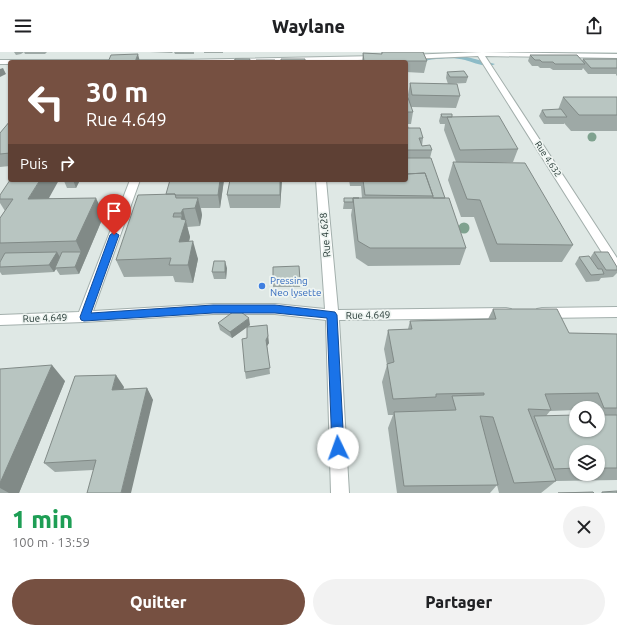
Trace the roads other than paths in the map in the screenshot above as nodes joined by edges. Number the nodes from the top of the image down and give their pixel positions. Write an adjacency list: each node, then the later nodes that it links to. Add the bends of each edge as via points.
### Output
1 (480, 53): 2 (street); 3 (street); 8 (street, Rue 4.632)
2 (617, 56)
3 (404, 57)
4 (388, 58): 5 (street)
5 (337, 60)
6 (134, 182): 11 (street)
7 (321, 182): 10 (street, Rue 4.628)
8 (617, 267)
9 (617, 312): 10 (street, Rue 4.649)
10 (332, 315): 11 (street, Rue 4.649, via 275,309 213,309); 13 (street, Rue 4.628)
11 (84, 317): 12 (street, Rue 4.649)
12 (0, 320)
13 (340, 493)

